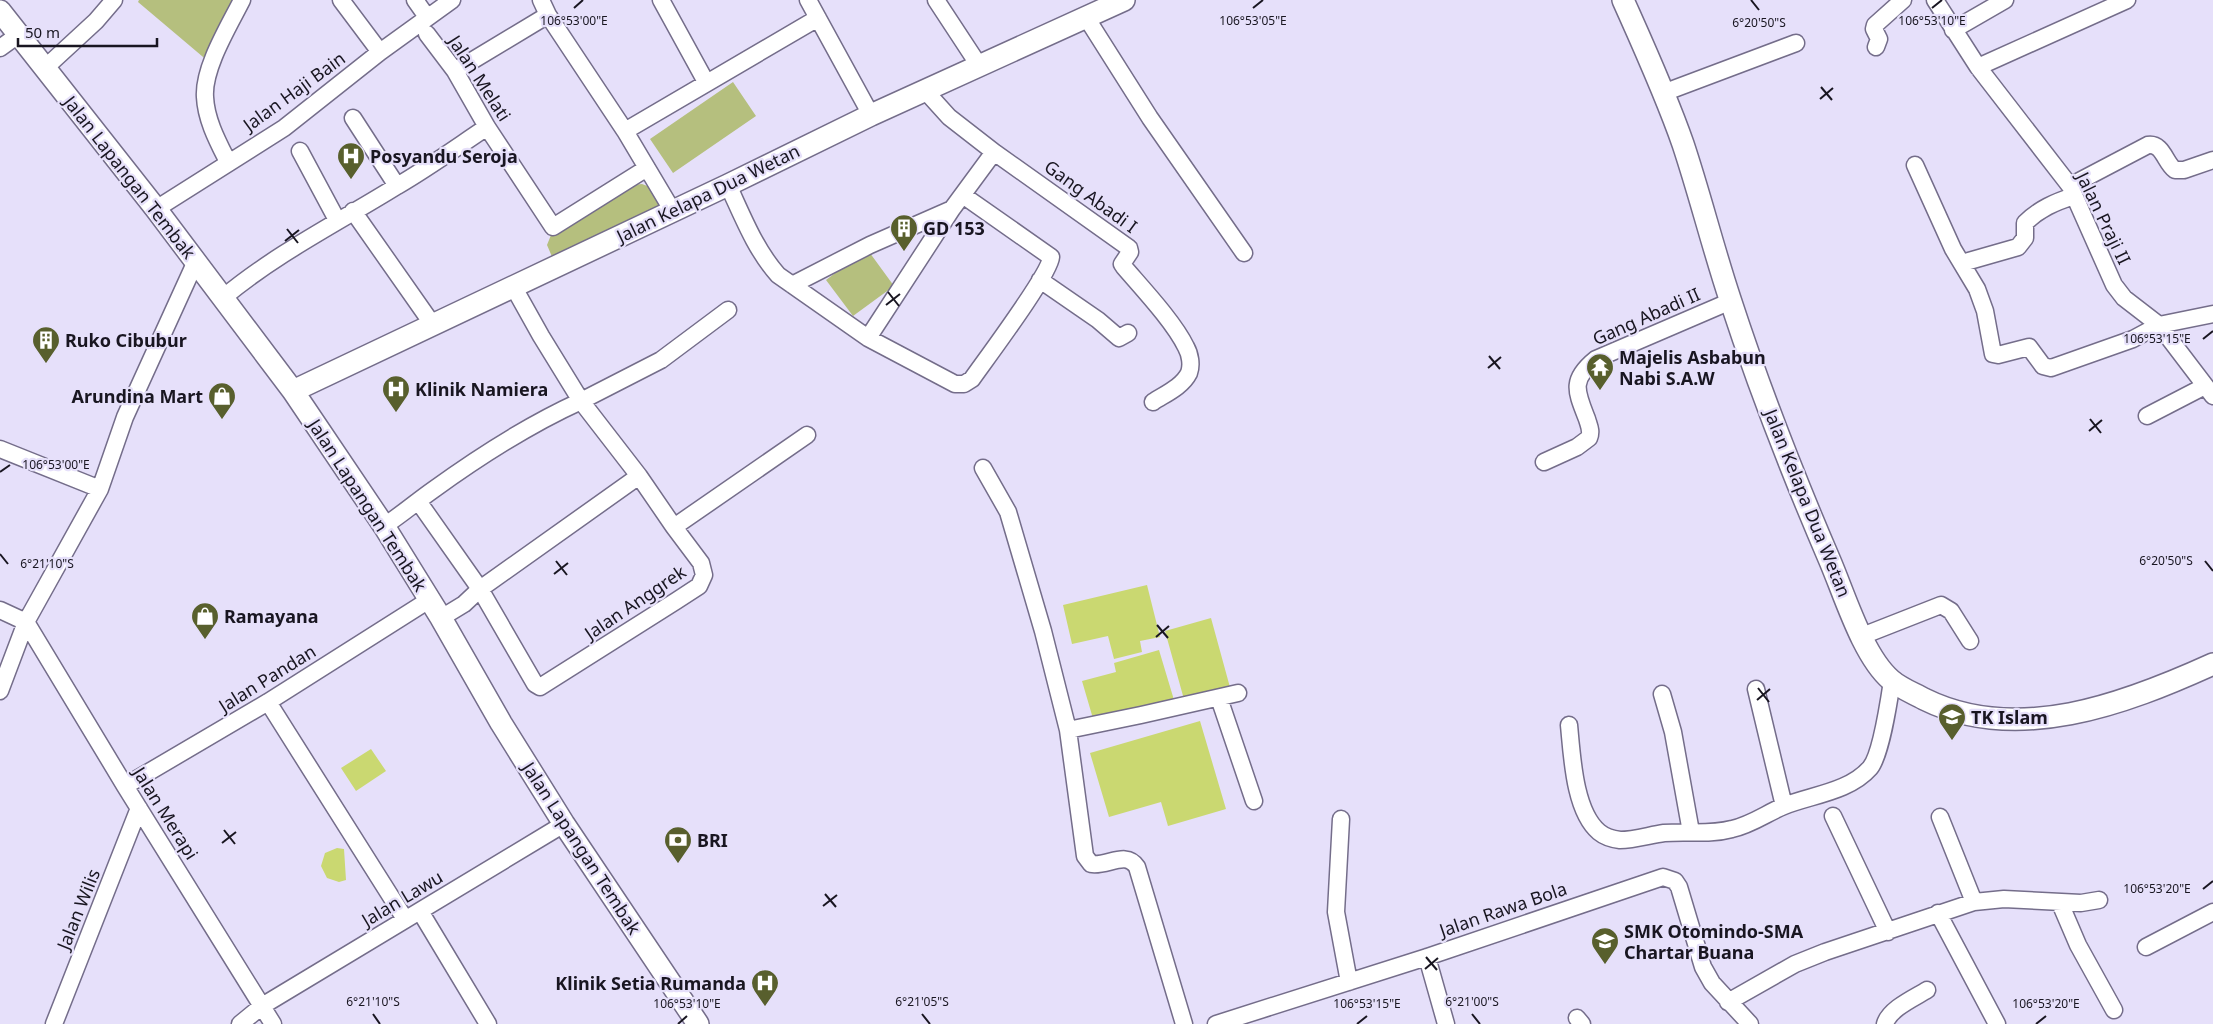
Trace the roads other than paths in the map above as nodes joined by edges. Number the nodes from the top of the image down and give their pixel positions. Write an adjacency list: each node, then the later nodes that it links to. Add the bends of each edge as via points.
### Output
1 (114, 0): 29 (street)
2 (242, 0): 41 (street, via 214,60 204,96 215,137)
3 (341, 0): 26 (street)
4 (415, 0): 17 (street)
5 (452, 0): 17 (street, Jalan Haji Bain)
6 (661, 0): 31 (street)
7 (808, 0): 19 (street)
8 (936, 0): 27 (street)
9 (1124, 0): 18 (street, Jalan Kelapa Dua Wetan)
10 (1623, 0): 33 (street, Jalan Kelapa Dua Wetan)
11 (1903, 0): 24 (street, via 1875,25 1879,39)
12 (1935, 0): 20 (street, Jalan Praji II)
13 (2005, 0): 20 (street)
14 (2127, 0): 28 (street)
15 (545, 7): 30 (street); 37 (street)
16 (0, 11): 22 (street, Jalan Lapangan Tembak)
17 (427, 17): 26 (street, Jalan Haji Bain)
18 (1086, 17): 27 (street, Jalan Kelapa Dua Wetan); 53 (street, via 1150,118)
19 (818, 18): 31 (street); 34 (street)
20 (1953, 30): 28 (street, Jalan Praji II)
21 (427, 34): 30 (street, Jalan Melati)
22 (18, 35): 25 (street); 29 (street, Jalan Lapangan Tembak)
23 (1796, 43): 33 (street)
24 (1876, 47)
25 (0, 48)
26 (380, 52): 41 (street, Jalan Haji Bain, via 284,128)
27 (980, 67): 32 (street, Jalan Kelapa Dua Wetan)
28 (1978, 67): 46 (street, Jalan Praji II)
29 (45, 68): 48 (street, Jalan Lapangan Tembak)
30 (455, 71): 36 (street, Jalan Melati)
31 (706, 82): 37 (street)
32 (929, 88): 34 (street, Jalan Kelapa Dua Wetan); 39 (street, Gang Abadi I, via 930,96 949,117)
33 (1663, 93): 60 (street, Jalan Kelapa Dua Wetan, via 1682,142)
34 (871, 115): 44 (street, Jalan Kelapa Dua Wetan)
35 (352, 118): 45 (street)
36 (487, 127): 43 (street, Jalan Melati, via 553,226); 45 (street)
37 (625, 131): 43 (street)
38 (300, 151): 52 (street)
39 (994, 152): 47 (street); 70 (street, Gang Abadi I, via 1129,248 1123,266 1186,345 1190,361 1185,379)
40 (2213, 160): 46 (street, via 2175,170 2160,149 2153,144 2148,145)
41 (228, 162): 48 (street, Jalan Haji Bain)
42 (1915, 165): 55 (street)
43 (647, 168): 50 (street)
44 (728, 185): 50 (street, Jalan Kelapa Dua Wetan); 57 (street, via 767,263)
45 (398, 186): 51 (street)
46 (2072, 191): 55 (street, via 2044,207 2025,223 2025,238 2018,247); 64 (street, Jalan Praji II, via 2114,285 2124,298)
47 (964, 196): 49 (street); 56 (street, via 1048,253 1050,262)
48 (156, 209): 54 (street, Jalan Lapangan Tembak)
49 (952, 209): 57 (street, via 870,245); 66 (street)
50 (672, 210): 58 (street, Jalan Kelapa Dua Wetan)
51 (353, 211): 52 (street); 63 (street)
52 (337, 220): 59 (street, via 249,276)
53 (1244, 253)
54 (196, 261): 59 (street, Jalan Lapangan Tembak); 77 (street, via 125,417)
55 (1962, 263): 64 (street, via 1977,288 1985,311 1993,354 2029,347 2043,366 2051,368 2133,339)
56 (1040, 280): 65 (street, via 1118,337); 66 (street, via 972,378 964,384 955,384)
57 (792, 285): 66 (street)
58 (513, 286): 63 (street, Jalan Kelapa Dua Wetan); 69 (street, Jalan Anggrek)
59 (224, 297): 67 (street, Jalan Lapangan Tembak)
60 (1731, 301): 74 (street, Gang Abadi II, via 1591,363 1582,371 1577,387 1590,427 1589,438 1578,447); 86 (street, Jalan Kelapa Dua Wetan, via 1786,453)
61 (728, 310): 69 (street, via 662,360)
62 (2213, 314): 64 (street)
63 (433, 325): 67 (street, Jalan Kelapa Dua Wetan)
64 (2158, 325): 68 (street, Jalan Praji II)
65 (1128, 333)
66 (868, 338)
67 (294, 391): 79 (street, Jalan Lapangan Tembak)
68 (2209, 391): 71 (street)
69 (581, 402): 76 (street, Jalan Anggrek); 78 (street, via 533,424)
70 (1153, 402)
71 (2147, 416)
72 (808, 435): 80 (street)
73 (0, 449): 77 (street)
74 (1544, 462)
75 (983, 468): 97 (street, via 1008,512)
76 (639, 476): 80 (street, Jalan Anggrek); 81 (street)
77 (100, 489): 85 (street)
78 (418, 501): 79 (street); 81 (street)
79 (384, 526): 82 (street, Jalan Lapangan Tembak)
80 (674, 527): 81 (street, Jalan Anggrek, via 701,563 704,575 699,586 540,687 535,684)
81 (480, 590): 84 (street)
82 (429, 600): 84 (street, Jalan Lapangan Tembak); 95 (street, Jalan Pandan)
83 (0, 610): 85 (street)
84 (441, 618): 105 (street, Jalan Lapangan Tembak)
85 (26, 622): 91 (street); 98 (street, Jalan Merapi)
86 (1862, 636): 87 (street, via 1941,605 1951,611); 89 (street, Jalan Kelapa Dua Wetan, via 1878,666)
87 (1970, 641)
88 (2213, 664): 89 (street, Jalan Kelapa Dua Wetan, via 2170,684 2117,702 2073,714 2026,720 1971,715 1934,704)
89 (1892, 681): 100 (street, via 1877,756 1868,770 1845,786)
90 (1756, 689): 100 (street)
91 (0, 691)
92 (1238, 693): 94 (street)
93 (1662, 694): 106 (street, via 1673,732)
94 (1219, 698): 97 (street); 99 (street)
95 (268, 702): 98 (street, Jalan Pandan); 112 (street)
96 (1569, 725): 106 (street, via 1574,775 1591,824 1599,832 1620,840)
97 (1068, 730): 121 (street, via 1084,856 1091,864 1097,865 1126,858 1132,860)
98 (125, 786): 101 (street, Jalan Merapi)
99 (1254, 801)
100 (1784, 806): 106 (street, via 1735,829)
101 (139, 808): 119 (street, Jalan Merapi); 122 (street, Jalan Wilis)
102 (1833, 816): 113 (street)
103 (1940, 817): 108 (street)
104 (1341, 819): 116 (street, via 1336,912)
105 (564, 824): 112 (street, Jalan Lawu); 126 (street, Jalan Lapangan Tembak)
106 (1691, 832)
107 (2099, 900): 109 (street)
108 (1974, 902): 109 (street, via 2004,899); 111 (street)
109 (2060, 902): 120 (street, via 2078,944)
110 (2213, 912): 114 (street)
111 (1938, 913): 113 (street); 131 (street)
112 (412, 915): 119 (street, Jalan Lawu); 125 (street)
113 (1888, 932): 118 (street, via 1795,964)
114 (2146, 947)
115 (1427, 957): 116 (street, Jalan Rawa Bola); 118 (street, Jalan Rawa Bola, via 1663,877 1675,881 1679,887 1703,967); 128 (street)
116 (1349, 982): 127 (street, Jalan Rawa Bola)
117 (1927, 990): 130 (street, via 1896,1010)
118 (1728, 1002): 129 (street, Jalan Rawa Bola)
119 (262, 1006): 123 (street, Jalan Lawu); 124 (street, Jalan Merapi)
120 (2114, 1010)
121 (1180, 1022)
122 (54, 1024)
123 (240, 1024)
124 (273, 1024)
125 (488, 1024)
126 (698, 1024)
127 (1216, 1024)
128 (1446, 1024)
129 (1750, 1024)
130 (1885, 1024)
131 (1997, 1024)

